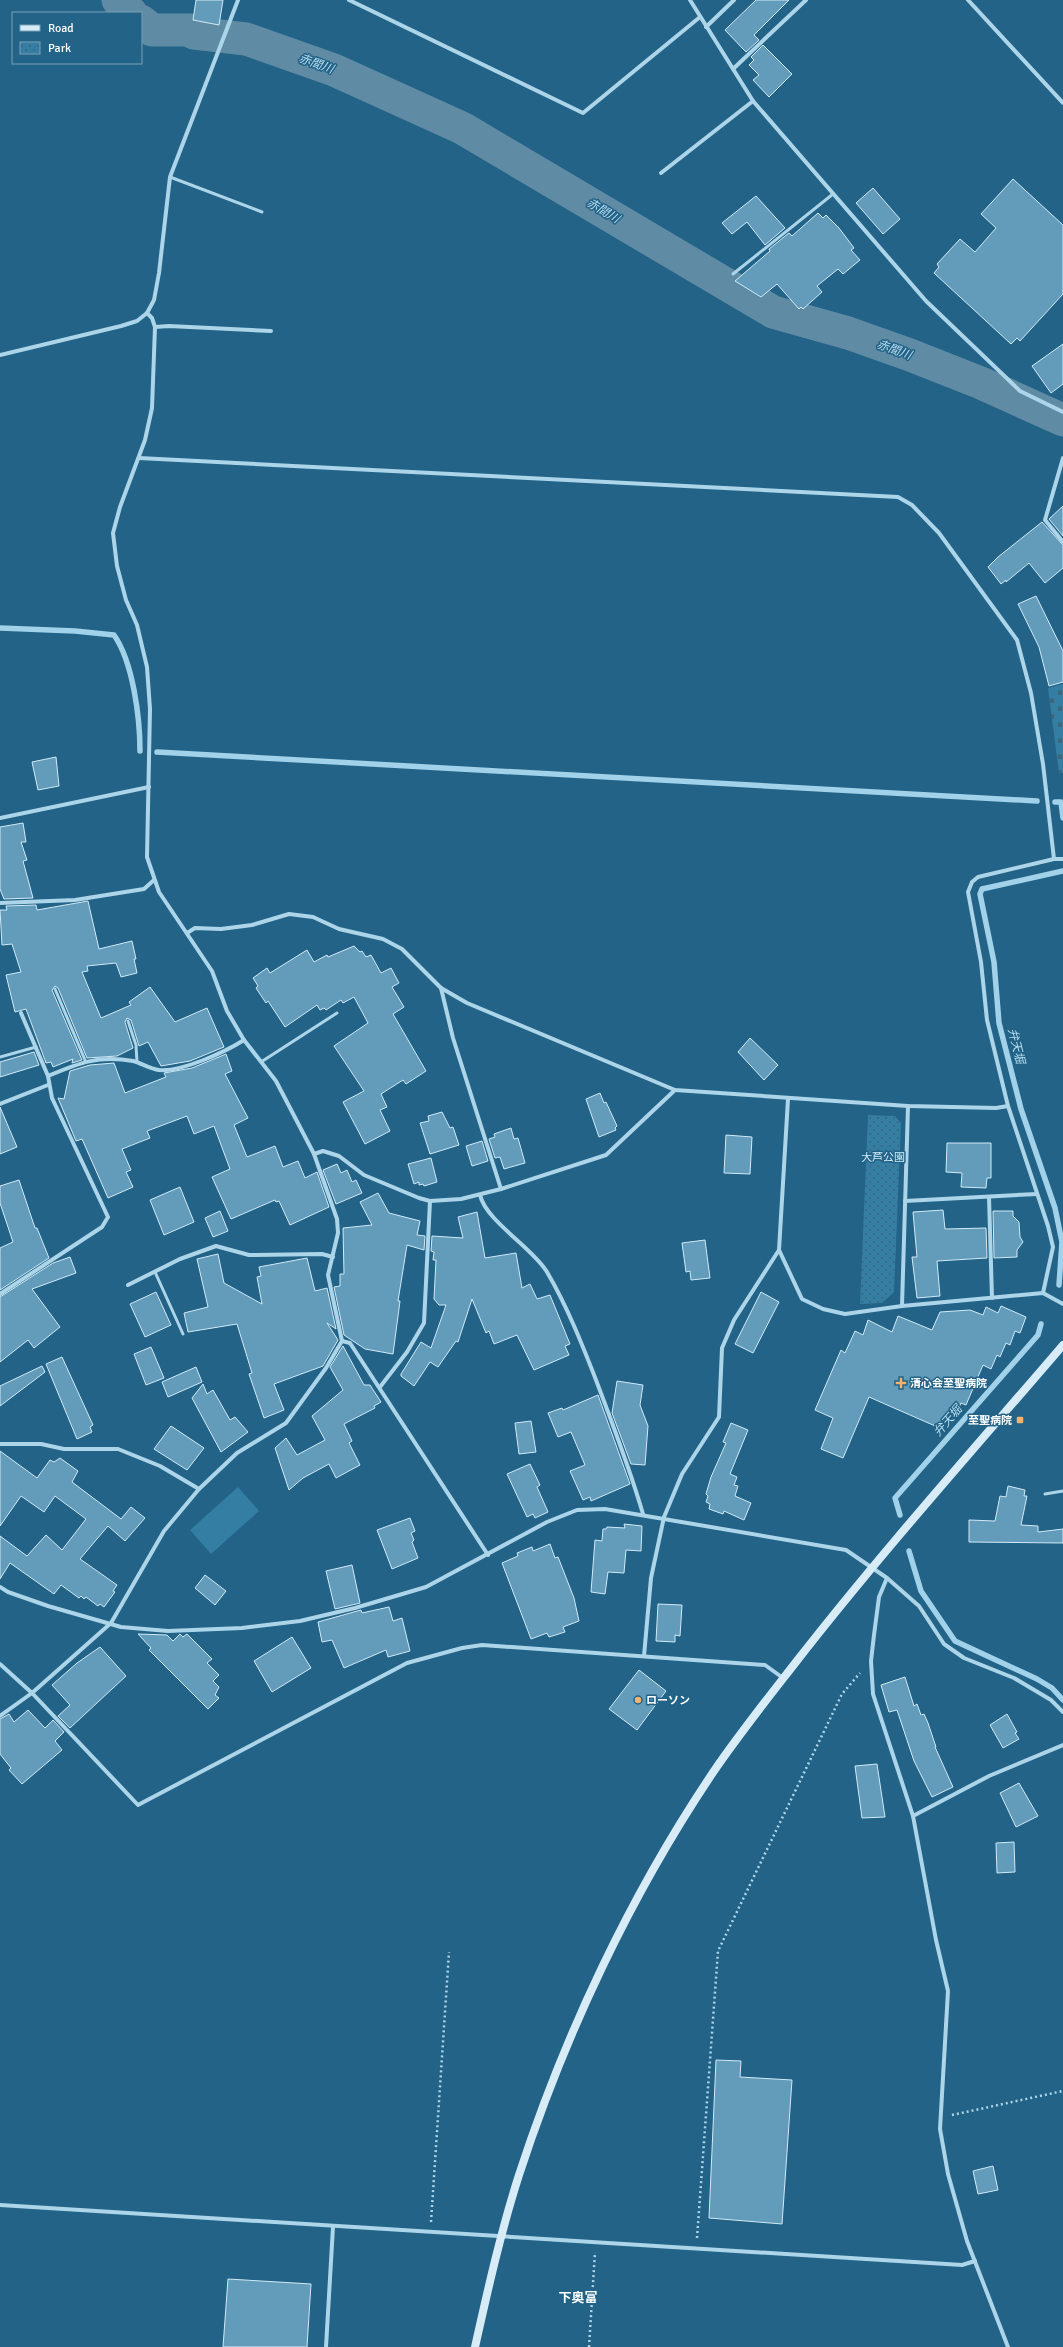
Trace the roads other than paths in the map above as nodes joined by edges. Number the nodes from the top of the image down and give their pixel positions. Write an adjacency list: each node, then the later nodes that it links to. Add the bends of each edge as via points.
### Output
1 (238, 0): 13 (street)
2 (349, 0): 7 (street, via 583,113)
3 (690, 0): 7 (street)
4 (734, 0): 8 (street)
5 (806, 0): 9 (street)
6 (968, 0): 11 (street)
7 (700, 17): 8 (street)
8 (706, 27): 9 (street)
9 (733, 69): 10 (street)
10 (753, 101): 12 (street); 14 (street)
11 (1063, 103)
12 (661, 173)
13 (170, 177): 15 (lane); 17 (street, via 160,272 154,300)
14 (833, 194): 16 (lane); 21 (street, via 926,301 1014,386)
15 (262, 212)
16 (732, 274)
17 (147, 313): 18 (street); 20 (street, via 121,326)
18 (155, 327): 19 (street); 22 (street, via 152,408)
19 (271, 331)
20 (0, 355)
21 (1063, 412)
22 (139, 458): 25 (street, via 113,533 117,566 126,600 137,625 147,667 150,709); 27 (street, via 328,470 610,481 898,497 912,505 939,533 1017,640 1031,693 1043,764)
23 (1063, 458): 24 (street, via 1045,520)
24 (1063, 542)
25 (149, 787): 26 (street); 29 (street, via 147,857)
26 (0, 818)
27 (1054, 859): 28 (street); 49 (street, via 978,877 972,882 968,892 987,1020)
28 (1063, 859)
29 (154, 880): 30 (street, via 144,889 82,898); 31 (street)
30 (0, 903)
31 (187, 934): 32 (street, via 195,928 221,929 252,925 289,914 313,917 340,930 383,939 402,949); 37 (street, via 212,971 227,1011)
32 (441, 988): 45 (street, via 467,1003); 51 (street, via 453,1038)
33 (55, 989): 40 (lane)
34 (337, 1013): 42 (lane)
35 (21, 1014): 38 (street)
36 (128, 1021): 41 (lane, via 136,1045)
37 (244, 1040): 41 (street, via 232,1048 182,1067 158,1070); 42 (street)
38 (36, 1047): 39 (lane); 43 (street)
39 (0, 1057)
40 (86, 1060): 41 (street, via 113,1058); 43 (street)
41 (137, 1062)
42 (261, 1062): 50 (street, via 276,1081)
43 (48, 1076): 44 (street)
44 (48, 1085): 47 (street); 62 (street, via 74,1148 108,1217 102,1227)
45 (675, 1090): 46 (street); 51 (street, via 606,1155)
46 (788, 1099): 48 (street); 57 (street)
47 (0, 1104)
48 (908, 1106): 49 (street); 56 (street)
49 (1008, 1106): 52 (street)
50 (314, 1154): 55 (street, via 323,1151 339,1156 364,1175); 58 (street, via 337,1219 338,1232)
51 (501, 1189): 53 (street)
52 (1037, 1194): 54 (street); 61 (street, via 1053,1247)
53 (480, 1195): 55 (street); 74 (street, via 482,1202 510,1233 540,1260 548,1274 583,1346 628,1462)
54 (990, 1197): 56 (street); 63 (street)
55 (430, 1201): 69 (street, via 424,1324 407,1352)
56 (905, 1201): 65 (street)
57 (779, 1250): 65 (street, via 802,1299 823,1309 845,1314); 75 (street, via 734,1320 722,1348 719,1417 682,1474)
58 (332, 1257): 59 (street, via 322,1254 249,1255 216,1246 203,1249); 67 (street, via 328,1275)
59 (155, 1272): 60 (street); 66 (lane)
60 (128, 1285)
61 (1043, 1293): 63 (street); 64 (street)
62 (0, 1294)
63 (992, 1298): 65 (street)
64 (1063, 1304)
65 (902, 1306)
66 (183, 1334)
67 (342, 1341): 69 (street, via 350,1343); 71 (street, via 326,1368 286,1423 237,1453)
68 (1063, 1345): 77 (street)
69 (380, 1387): 76 (street)
70 (0, 1444): 71 (street, via 41,1444 64,1449 118,1449 160,1466)
71 (199, 1489): 80 (street, via 164,1531)
72 (1063, 1491): 73 (lane)
73 (1045, 1494)
74 (643, 1514): 75 (street); 76 (street, via 605,1509 577,1510 547,1522)
75 (664, 1517): 77 (street, via 846,1550); 81 (street, via 651,1578)
76 (488, 1555): 80 (street, via 426,1587 300,1621 242,1628 168,1631 121,1627)
77 (872, 1567): 78 (street); 83 (street)
78 (886, 1578): 85 (street, via 919,1606 944,1644 964,1658 1014,1678 1052,1700); 88 (street, via 879,1597 871,1661 873,1694)
79 (0, 1587): 80 (street, via 48,1606)
80 (111, 1623): 84 (street)
81 (644, 1656): 83 (street, via 765,1665); 84 (street, via 482,1645 406,1663 138,1805)
82 (0, 1664): 84 (street)
83 (784, 1678): 91 (street, via 714,1771 650,1876 613,1947 542,2108)
84 (32, 1693): 86 (street)
85 (1063, 1712)
86 (0, 1716)
87 (1063, 1745): 88 (street, via 989,1776)
88 (913, 1816): 92 (street, via 948,1991 940,2129 948,2174)
89 (0, 2205): 90 (street)
90 (333, 2226): 91 (street); 93 (street)
91 (501, 2236): 92 (street, via 962,2265); 94 (street)
92 (975, 2261): 95 (street)
93 (326, 2347)
94 (475, 2347)
95 (1008, 2347)

